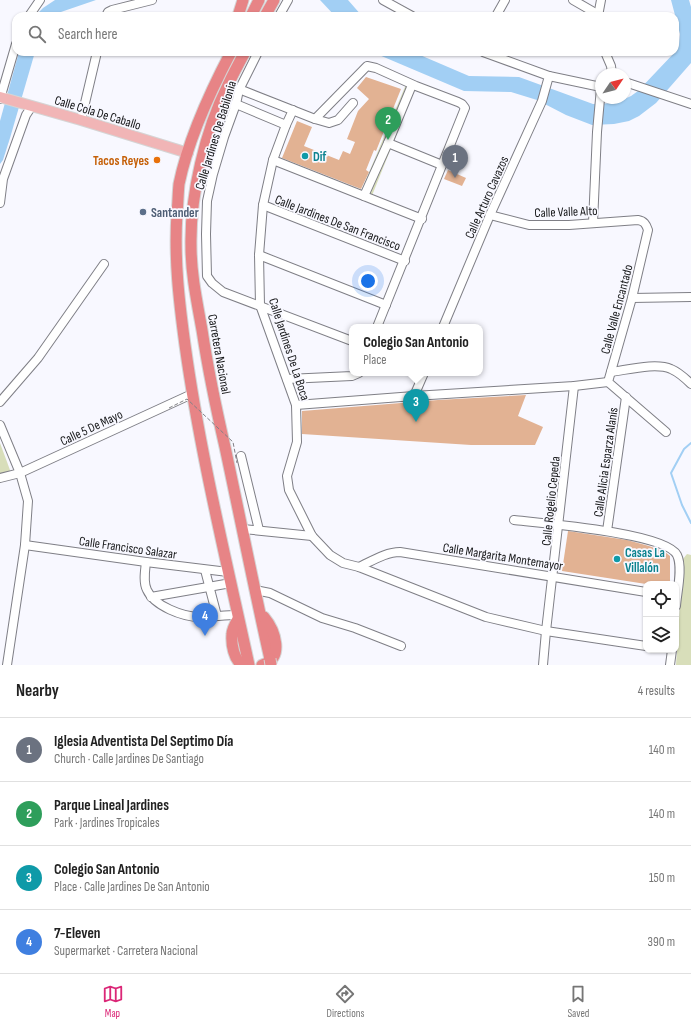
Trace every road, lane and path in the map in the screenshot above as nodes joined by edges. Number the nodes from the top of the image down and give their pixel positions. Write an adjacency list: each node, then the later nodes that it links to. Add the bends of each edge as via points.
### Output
1 (40, 0): 11 (street)
2 (152, 0): 12 (street)
3 (243, 0): 13 (highway)
4 (259, 0): 14 (highway)
5 (289, 0): 16 (street); 17 (street)
6 (505, 0): 19 (street)
7 (573, 0): 20 (street)
8 (601, 0): 21 (street)
9 (387, 1): 18 (street)
10 (273, 2): 15 (highway)
11 (32, 12)
12 (113, 12)
13 (239, 12)
14 (253, 12)
15 (268, 12)
16 (281, 12)
17 (284, 12)
18 (405, 12)
19 (498, 12)
20 (593, 12)
21 (599, 12)
22 (13, 56): 39 (street)
23 (96, 56): 48 (street)
24 (228, 56): 51 (highway, via 201,116)
25 (244, 56): 32 (highway, Carretera Nacional)
26 (249, 56): 32 (highway)
27 (256, 56): 38 (street, Calle Jardines De Babilonia)
28 (261, 56): 38 (street)
29 (494, 56): 33 (street)
30 (607, 56): 31 (street)
31 (611, 68)
32 (234, 73): 36 (highway, Carretera Nacional)
33 (549, 76): 37 (street); 58 (street, Calle Arturo Cavazos, via 542,101)
34 (631, 84): 43 (street)
35 (412, 85): 47 (street, via 368,66); 50 (street); 53 (street, via 462,104 465,108)
36 (227, 86): 38 (street); 44 (highway, Carretera Nacional)
37 (595, 86)
38 (241, 90): 41 (street, Calle Jardines De Babilonia); 46 (street)
39 (1, 98): 45 (main road, Calle Cola De Caballo)
40 (353, 103): 47 (street, via 334,122)
41 (236, 104): 44 (street); 49 (street); 68 (street, Calle Jardines De Babilonia, via 207,201 207,276 223,292)
42 (600, 104): 61 (street)
43 (691, 104)
44 (219, 105): 92 (highway, Carretera Nacional, via 198,176 191,246 193,280 212,392)
45 (31, 106): 48 (main road, Calle Cola De Caballo); 54 (street)
46 (293, 110): 47 (street); 49 (street, Calle Jardines De La Boca)
47 (315, 119)
48 (80, 120): 51 (main road, Calle Cola De Caballo)
49 (286, 125): 52 (street, Calle Jardines De La Boca)
50 (388, 143): 53 (street); 55 (street)
51 (188, 153): 79 (highway, via 179,185 176,271)
52 (273, 160): 55 (street); 57 (street, Calle Jardines De La Boca)
53 (442, 165): 59 (street)
54 (2, 177): 56 (street)
55 (364, 196): 59 (street)
56 (0, 203)
57 (263, 206): 62 (street, Calle Jardines De La Boca); 63 (street, Calle Jardines De San Francisco)
58 (490, 215): 61 (street, Calle Valle Alto, via 529,225); 70 (street, Calle Arturo Cavazos)
59 (422, 219): 63 (street)
60 (643, 221): 61 (street, Calle Valle Alto); 66 (street, Calle Valle Encantado, via 648,230)
61 (593, 223)
62 (259, 255): 67 (street); 68 (street, Calle Jardines De La Boca)
63 (404, 261): 67 (street)
64 (104, 264): 82 (street, via 38,358)
65 (691, 297): 66 (street)
66 (632, 298): 72 (street, Calle Valle Encantado)
67 (386, 305): 69 (street)
68 (260, 306): 71 (street); 75 (street, Calle Jardines De La Boca)
69 (379, 324)
70 (444, 324)
71 (349, 340)
72 (611, 372): 76 (street, Calle Valle Encantado); 77 (street, via 665,366)
73 (352, 376): 75 (street)
74 (423, 376): 80 (street)
75 (287, 379): 83 (street, Calle Jardines De La Boca)
76 (608, 382): 78 (street); 81 (street)
77 (691, 384)
78 (574, 386): 80 (street); 91 (street, Calle Rogelio Cepeda)
79 (192, 394): 88 (street, Calle 5 De Mayo); 100 (highway)
80 (414, 396): 83 (street)
81 (626, 397): 86 (street); 94 (street, Calle Alicia Esparza Alanís)
82 (0, 402)
83 (296, 406): 95 (street, Calle Jardines De La Boca, via 297,442 287,476 289,490)
84 (169, 408): 87 (path, bridge, via 187,399 233,442)
85 (0, 425): 88 (street)
86 (666, 432)
87 (239, 459): 93 (street)
88 (20, 473): 89 (street, Calle 5 De Mayo); 96 (street, via 28,501)
89 (0, 478)
90 (514, 520): 91 (street)
91 (559, 526): 94 (street); 101 (street, Calle Rogelio Cepeda)
92 (243, 528): 93 (street); 105 (highway, Carretera Nacional)
93 (259, 530): 95 (street)
94 (607, 531): 102 (street, via 653,541 673,550 678,556)
95 (312, 536): 98 (street, Calle Jardines De La Boca, via 330,555 343,563)
96 (25, 545): 97 (street, Calle Francisco Salazar); 116 (street)
97 (146, 562): 99 (street, Calle Francisco Salazar); 107 (street, via 145,585)
98 (359, 567): 101 (street, Calle Margarita Montemayor, via 387,554 400,552); 110 (street, Calle Jardines De La Boca, via 486,617)
99 (205, 570): 100 (street, Calle Francisco Salazar); 104 (street)
100 (228, 572): 103 (highway)
101 (553, 577): 106 (street, Calle Margarita Montemayor); 110 (street, Calle Rogelio Cepeda)
102 (678, 581)
103 (231, 583): 104 (street); 109 (highway)
104 (210, 586): 107 (street); 108 (street)
105 (255, 590): 111 (street, via 270,593 322,618); 114 (highway, Carretera Nacional)
106 (643, 592)
107 (151, 597): 108 (street, via 179,613 200,617)
108 (217, 616): 109 (street)
109 (238, 617): 115 (highway)
110 (546, 631): 112 (street, Calle Jardines De La Boca); 117 (street, Calle Rogelio Cepeda)
111 (401, 646)
112 (643, 646)
113 (672, 653): 118 (street)
114 (267, 663)
115 (246, 664)
116 (7, 665)
117 (543, 665)
118 (670, 665)

